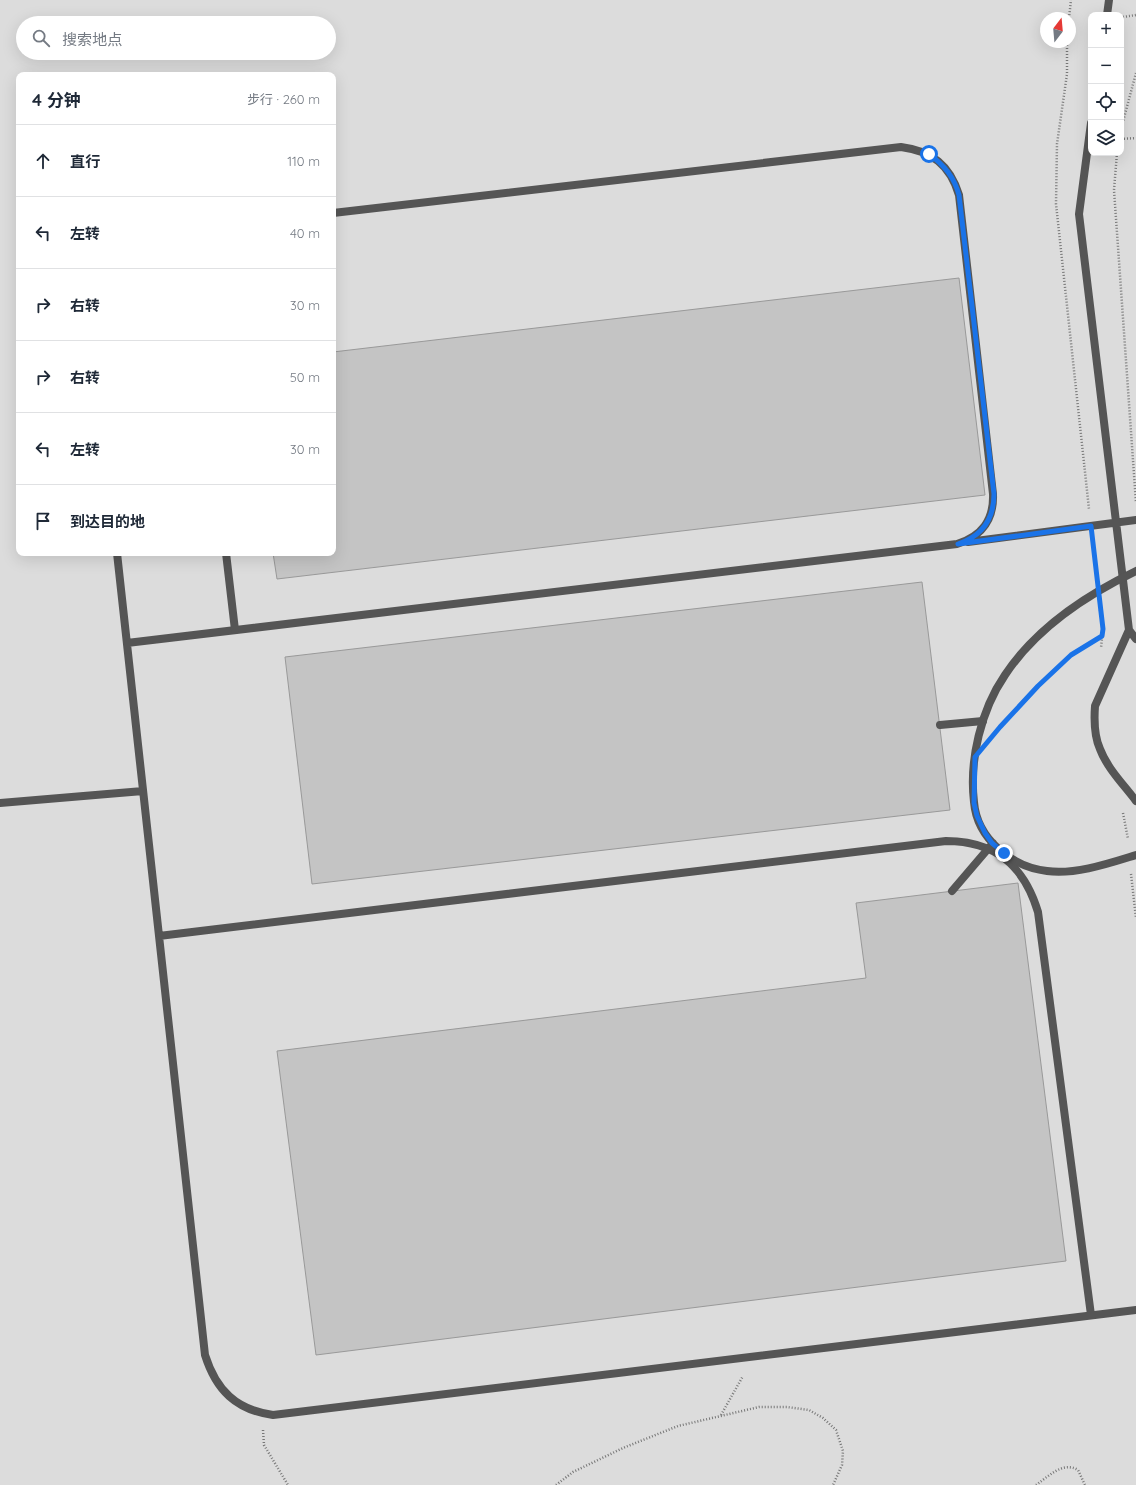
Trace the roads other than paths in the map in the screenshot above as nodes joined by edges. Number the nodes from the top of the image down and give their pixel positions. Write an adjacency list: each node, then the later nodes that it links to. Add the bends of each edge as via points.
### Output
1 (1109, 0): 2 (street)
2 (1107, 12)
3 (1088, 146): 6 (street, via 1079,214)
4 (336, 213): 7 (street, via 901,147 929,154 949,172 956,183 959,195 994,494 994,504 987,523 974,537)
5 (1136, 520): 6 (street)
6 (1116, 522): 7 (street); 12 (street)
7 (958, 544): 11 (street)
8 (117, 556): 14 (street)
9 (226, 556): 11 (street)
10 (1136, 572): 15 (street, bridge, via 1098,590 1068,611 1022,652 991,700)
11 (235, 630): 14 (street)
12 (1129, 630): 13 (street); 18 (street, via 1095,706 1094,718 1099,749)
13 (1136, 639)
14 (127, 643): 17 (street)
15 (984, 721): 16 (street); 20 (street, bridge, via 975,759 974,803 980,824)
16 (940, 725)
17 (143, 791): 19 (street); 23 (street)
18 (1136, 801)
19 (0, 803)
20 (992, 843): 21 (street, bridge, via 1016,862 1058,872 1103,865); 22 (street, bridge)
21 (1136, 855)
22 (952, 891)
23 (159, 936): 25 (street, via 946,841 986,848 999,854 1024,879 1033,895 1038,912); 25 (street, via 205,1355 218,1384 229,1397 242,1406 273,1415)
24 (1136, 1310): 25 (street)
25 (1091, 1315)

